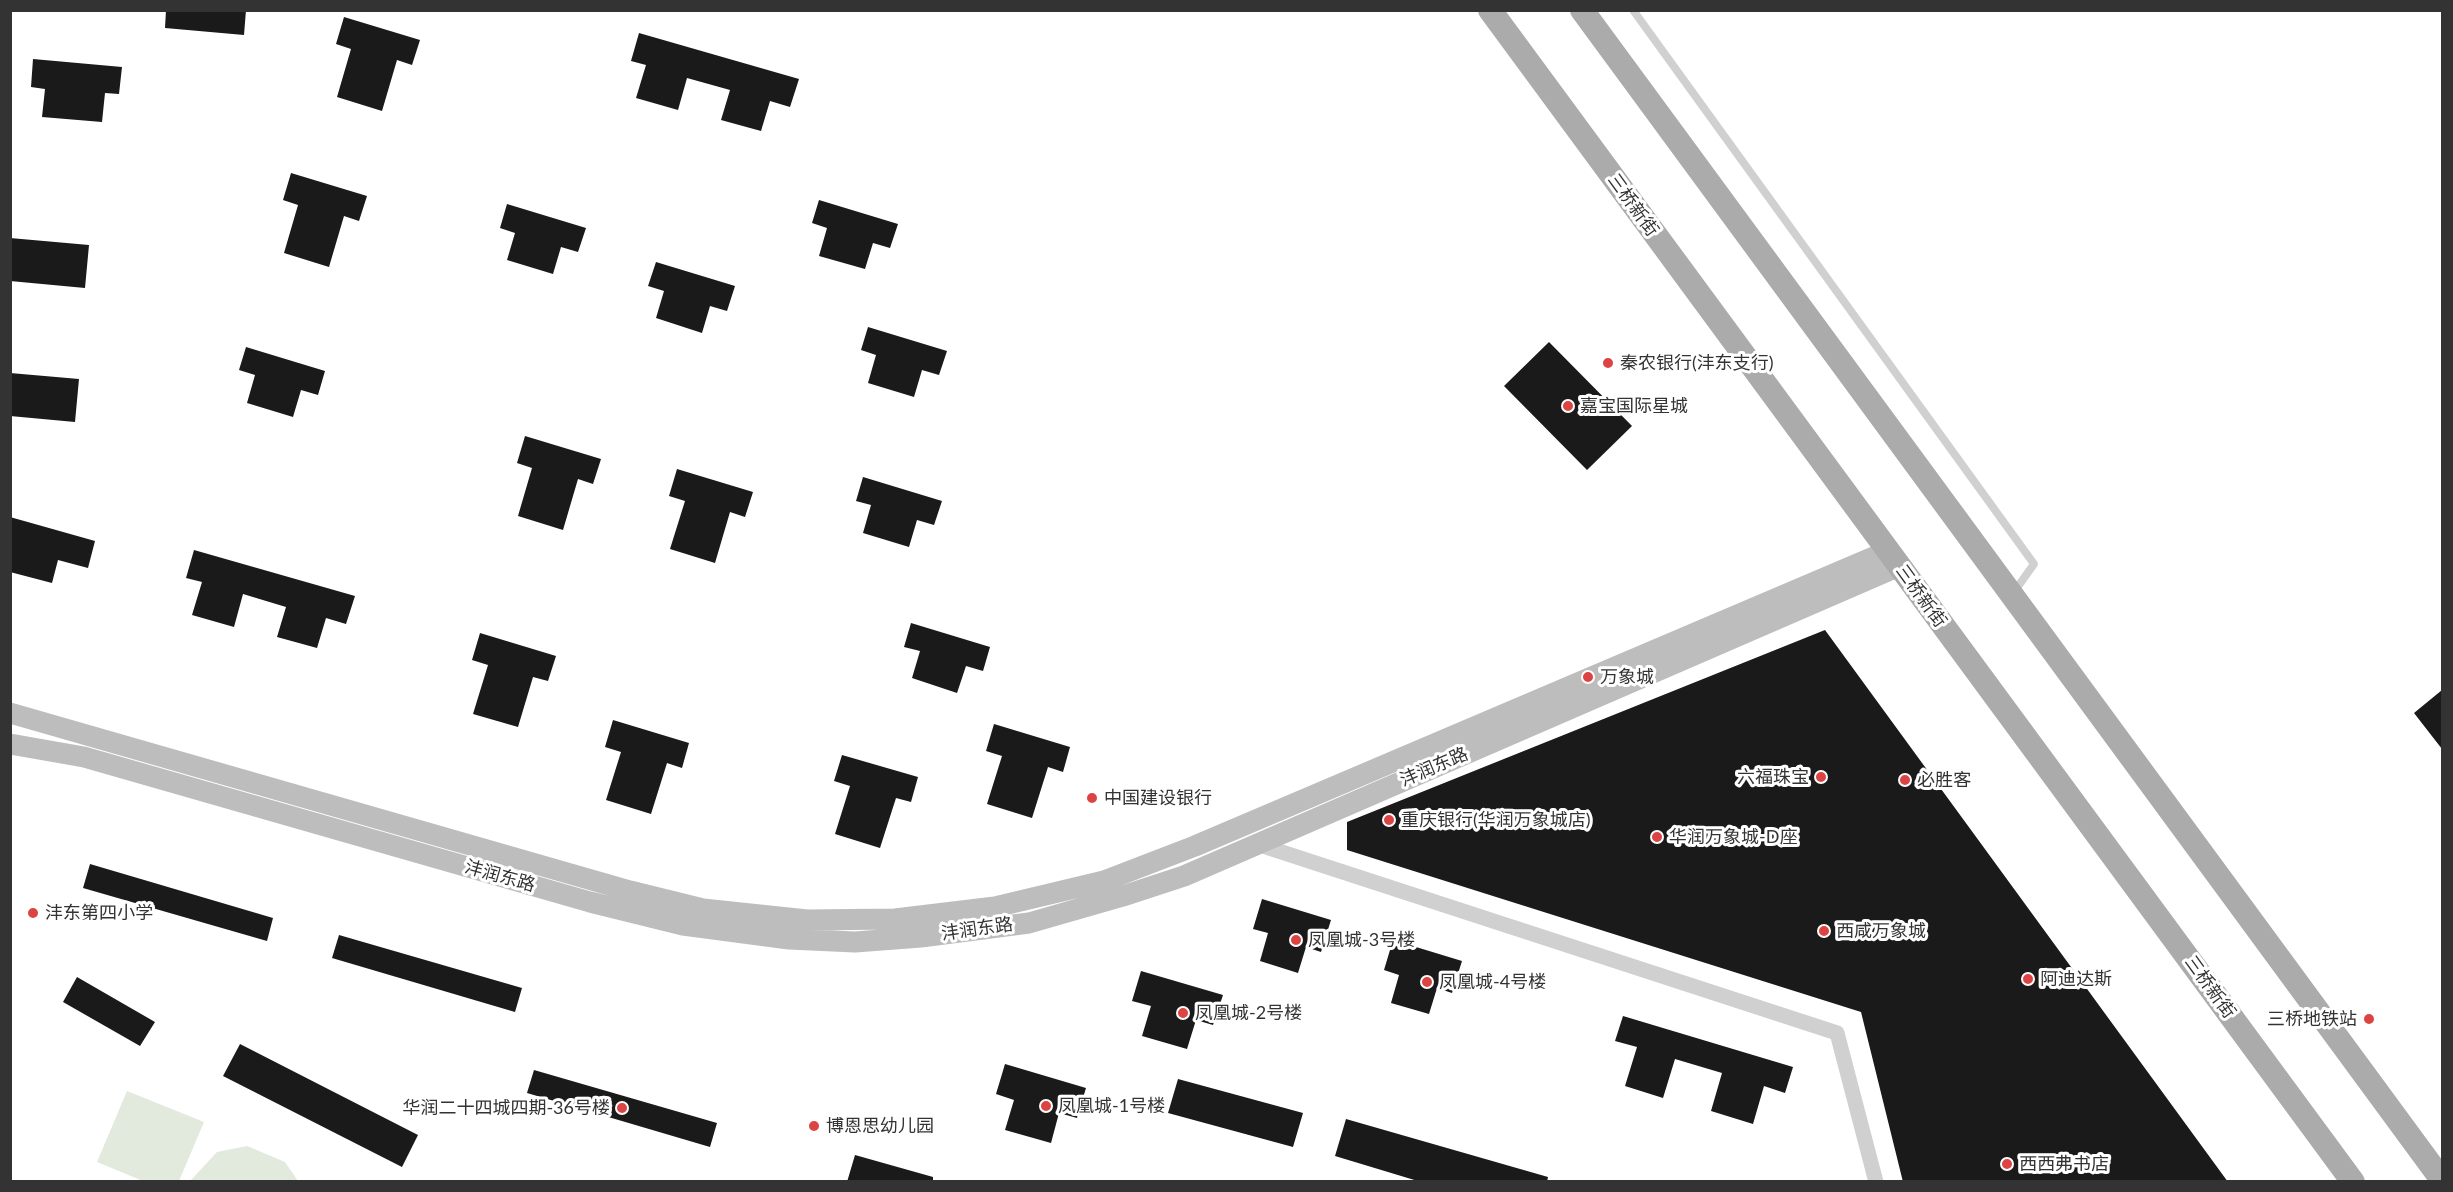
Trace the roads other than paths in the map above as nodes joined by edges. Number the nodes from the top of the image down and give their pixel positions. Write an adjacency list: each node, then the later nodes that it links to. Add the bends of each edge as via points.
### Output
1 (1490, 10): 4 (main road, 三桥新街)
2 (1582, 10): 5 (main road)
3 (1633, 10): 5 (lane, via 2034,564)
4 (1893, 558): 6 (street, 沣润东路, via 1114,877 995,907 895,919 807,920 703,909); 8 (street, 沣润东路); 11 (main road, 三桥新街)
5 (2012, 595): 9 (main road)
6 (10, 713)
7 (10, 744): 8 (street, 沣润东路, via 84,757 590,902 683,925 789,939 866,941 1029,922 1184,876)
8 (1257, 844): 10 (street, via 1837,1033)
9 (2442, 1179)
10 (1876, 1182)
11 (2353, 1182)

